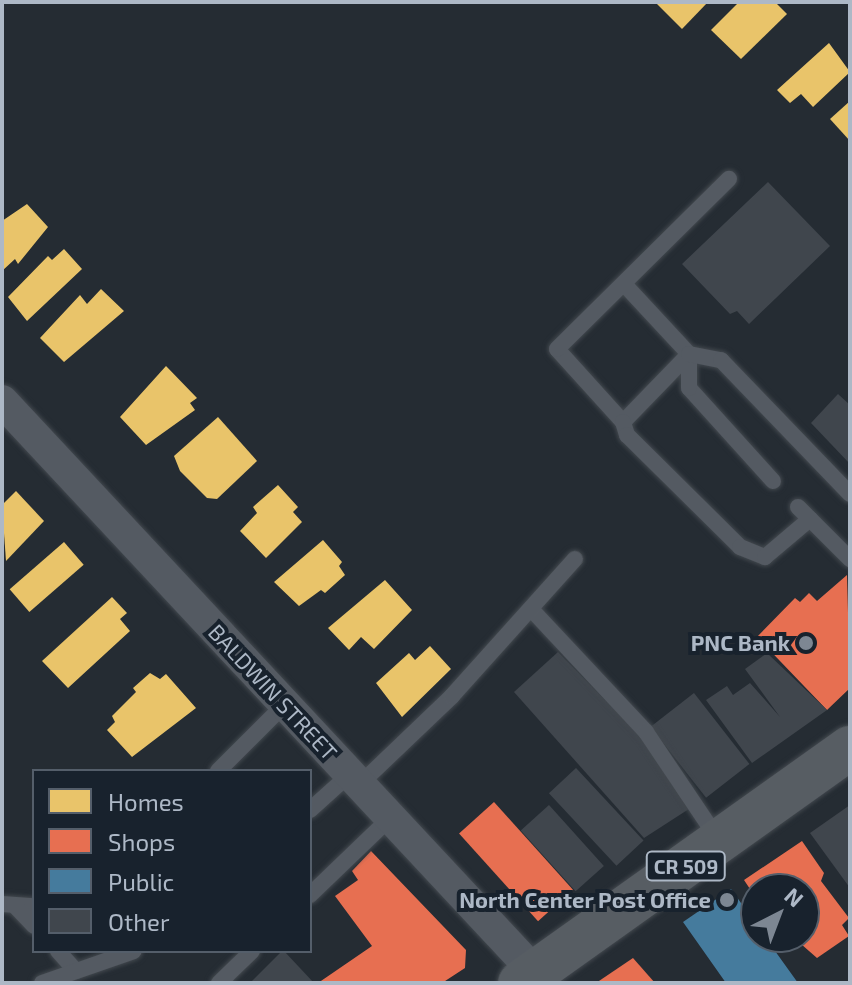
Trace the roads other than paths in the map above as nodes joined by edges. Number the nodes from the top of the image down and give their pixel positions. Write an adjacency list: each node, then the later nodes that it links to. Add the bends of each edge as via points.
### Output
1 (729, 179): 2 (lane)
2 (624, 284): 3 (lane); 5 (lane, via 556,354)
3 (689, 354): 5 (lane); 6 (lane, via 689,388); 7 (lane, via 721,360)
4 (2, 401): 11 (street, BALDWIN STREET)
5 (623, 422): 9 (lane, via 627,435 740,547 765,557 804,513)
6 (773, 481)
7 (850, 494)
8 (575, 559): 10 (lane)
9 (850, 559)
10 (531, 609): 14 (lane, via 452,696); 17 (lane, via 646,732)
11 (284, 705): 13 (lane); 14 (street, BALDWIN STREET)
12 (850, 748): 17 (main road, CR 509)
13 (220, 769)
14 (354, 779): 15 (lane); 16 (street, BALDWIN STREET)
15 (312, 809)
16 (390, 818): 18 (lane); 26 (street, BALDWIN STREET)
17 (720, 842): 26 (main road, CR 509)
18 (312, 893)
19 (8, 904): 20 (lane); 21 (lane)
20 (32, 906)
21 (32, 924)
22 (60, 953): 25 (lane)
23 (128, 953): 25 (lane)
24 (250, 953): 28 (lane)
25 (76, 971): 27 (lane)
26 (533, 980)
27 (42, 983)
28 (219, 983)

